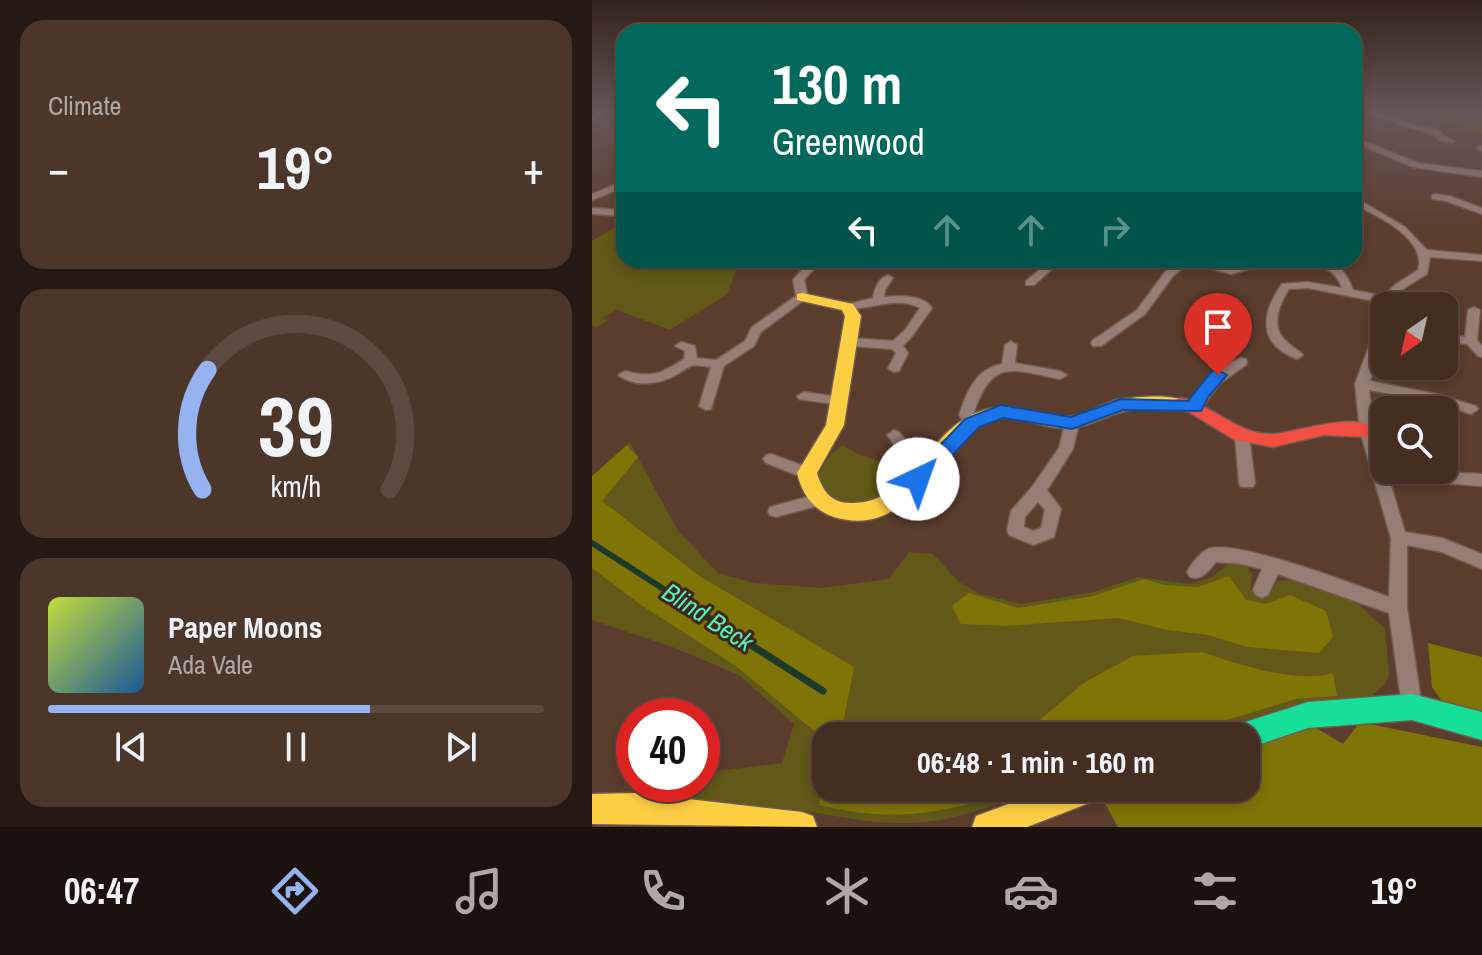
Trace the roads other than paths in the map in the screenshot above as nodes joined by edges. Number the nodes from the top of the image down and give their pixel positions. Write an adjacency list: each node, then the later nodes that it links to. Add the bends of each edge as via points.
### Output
1 (1379, 150): 2 (street, via 1416,165)
2 (1482, 174)
3 (616, 187): 4 (street)
4 (610, 190): 5 (street); 10 (street)
5 (592, 197)
6 (1435, 197): 9 (street)
7 (1362, 205): 12 (street)
8 (592, 211): 10 (street)
9 (1482, 211)
10 (609, 212): 11 (street)
11 (616, 212)
12 (1424, 253): 13 (street); 23 (street, via 1423,272)
13 (1482, 258)
14 (809, 268): 25 (street, via 798,280)
15 (1048, 268): 21 (street)
16 (1176, 268): 32 (street, via 1141,312)
17 (1219, 268): 18 (street)
18 (1243, 268)
19 (1335, 268): 22 (street)
20 (888, 278): 26 (street)
21 (1030, 283)
22 (1348, 291): 24 (street); 37 (street, via 1286,286 1269,319 1280,345)
23 (1396, 292)
24 (1370, 296)
25 (802, 297): 27 (street); 41 (street)
26 (878, 300): 27 (street); 35 (street, via 907,300 926,308)
27 (848, 307): 31 (street, via 853,316)
28 (1474, 310): 30 (street)
29 (1458, 340): 30 (street)
30 (1471, 341): 36 (street)
31 (850, 342): 35 (street); 48 (street)
32 (1097, 343)
33 (1011, 345): 42 (street)
34 (681, 346): 38 (street, via 691,349)
35 (896, 346): 43 (street, via 902,353)
36 (1482, 353)
37 (1297, 355)
38 (690, 361): 41 (street); 44 (street, via 661,380)
39 (1241, 362): 50 (street, via 1218,375)
40 (1370, 362): 46 (street)
41 (718, 364): 49 (street)
42 (1008, 365): 45 (street); 52 (street, via 992,370 977,385 966,415)
43 (894, 368)
44 (625, 375)
45 (1060, 375)
46 (1362, 384): 51 (street); 54 (street)
47 (804, 396): 48 (street)
48 (839, 401): 60 (street, via 835,425)
49 (706, 406)
50 (1195, 407): 53 (street, via 1121,405); 56 (street)
51 (1473, 410)
52 (972, 423): 53 (street, via 1001,411); 59 (street)
53 (1072, 423): 65 (street, via 1066,449)
54 (1367, 431): 56 (street, via 1324,429 1273,441); 57 (street)
55 (894, 435): 59 (street, via 904,448)
56 (1242, 436): 63 (street)
57 (1370, 442)
58 (771, 459): 60 (street)
59 (935, 459): 66 (street, via 913,487 874,510 850,513)
60 (807, 473): 66 (street)
61 (1458, 478): 62 (street)
62 (1482, 480)
63 (1247, 483)
64 (1382, 484): 68 (street)
65 (1038, 491)
66 (818, 500): 67 (street)
67 (776, 511)
68 (1399, 538): 69 (street, via 1450,547); 73 (street)
69 (1482, 562)
70 (1273, 565): 71 (street, via 1212,555); 72 (street); 73 (street)
71 (1196, 572)
72 (1262, 590)
73 (1398, 608): 74 (street)
74 (1412, 707): 75 (street); 76 (street, via 1308,715)
75 (1482, 726)
76 (1260, 731)
77 (1054, 802): 80 (street)
78 (592, 809): 79 (street, via 636,808)
79 (802, 827)
80 (987, 827)

